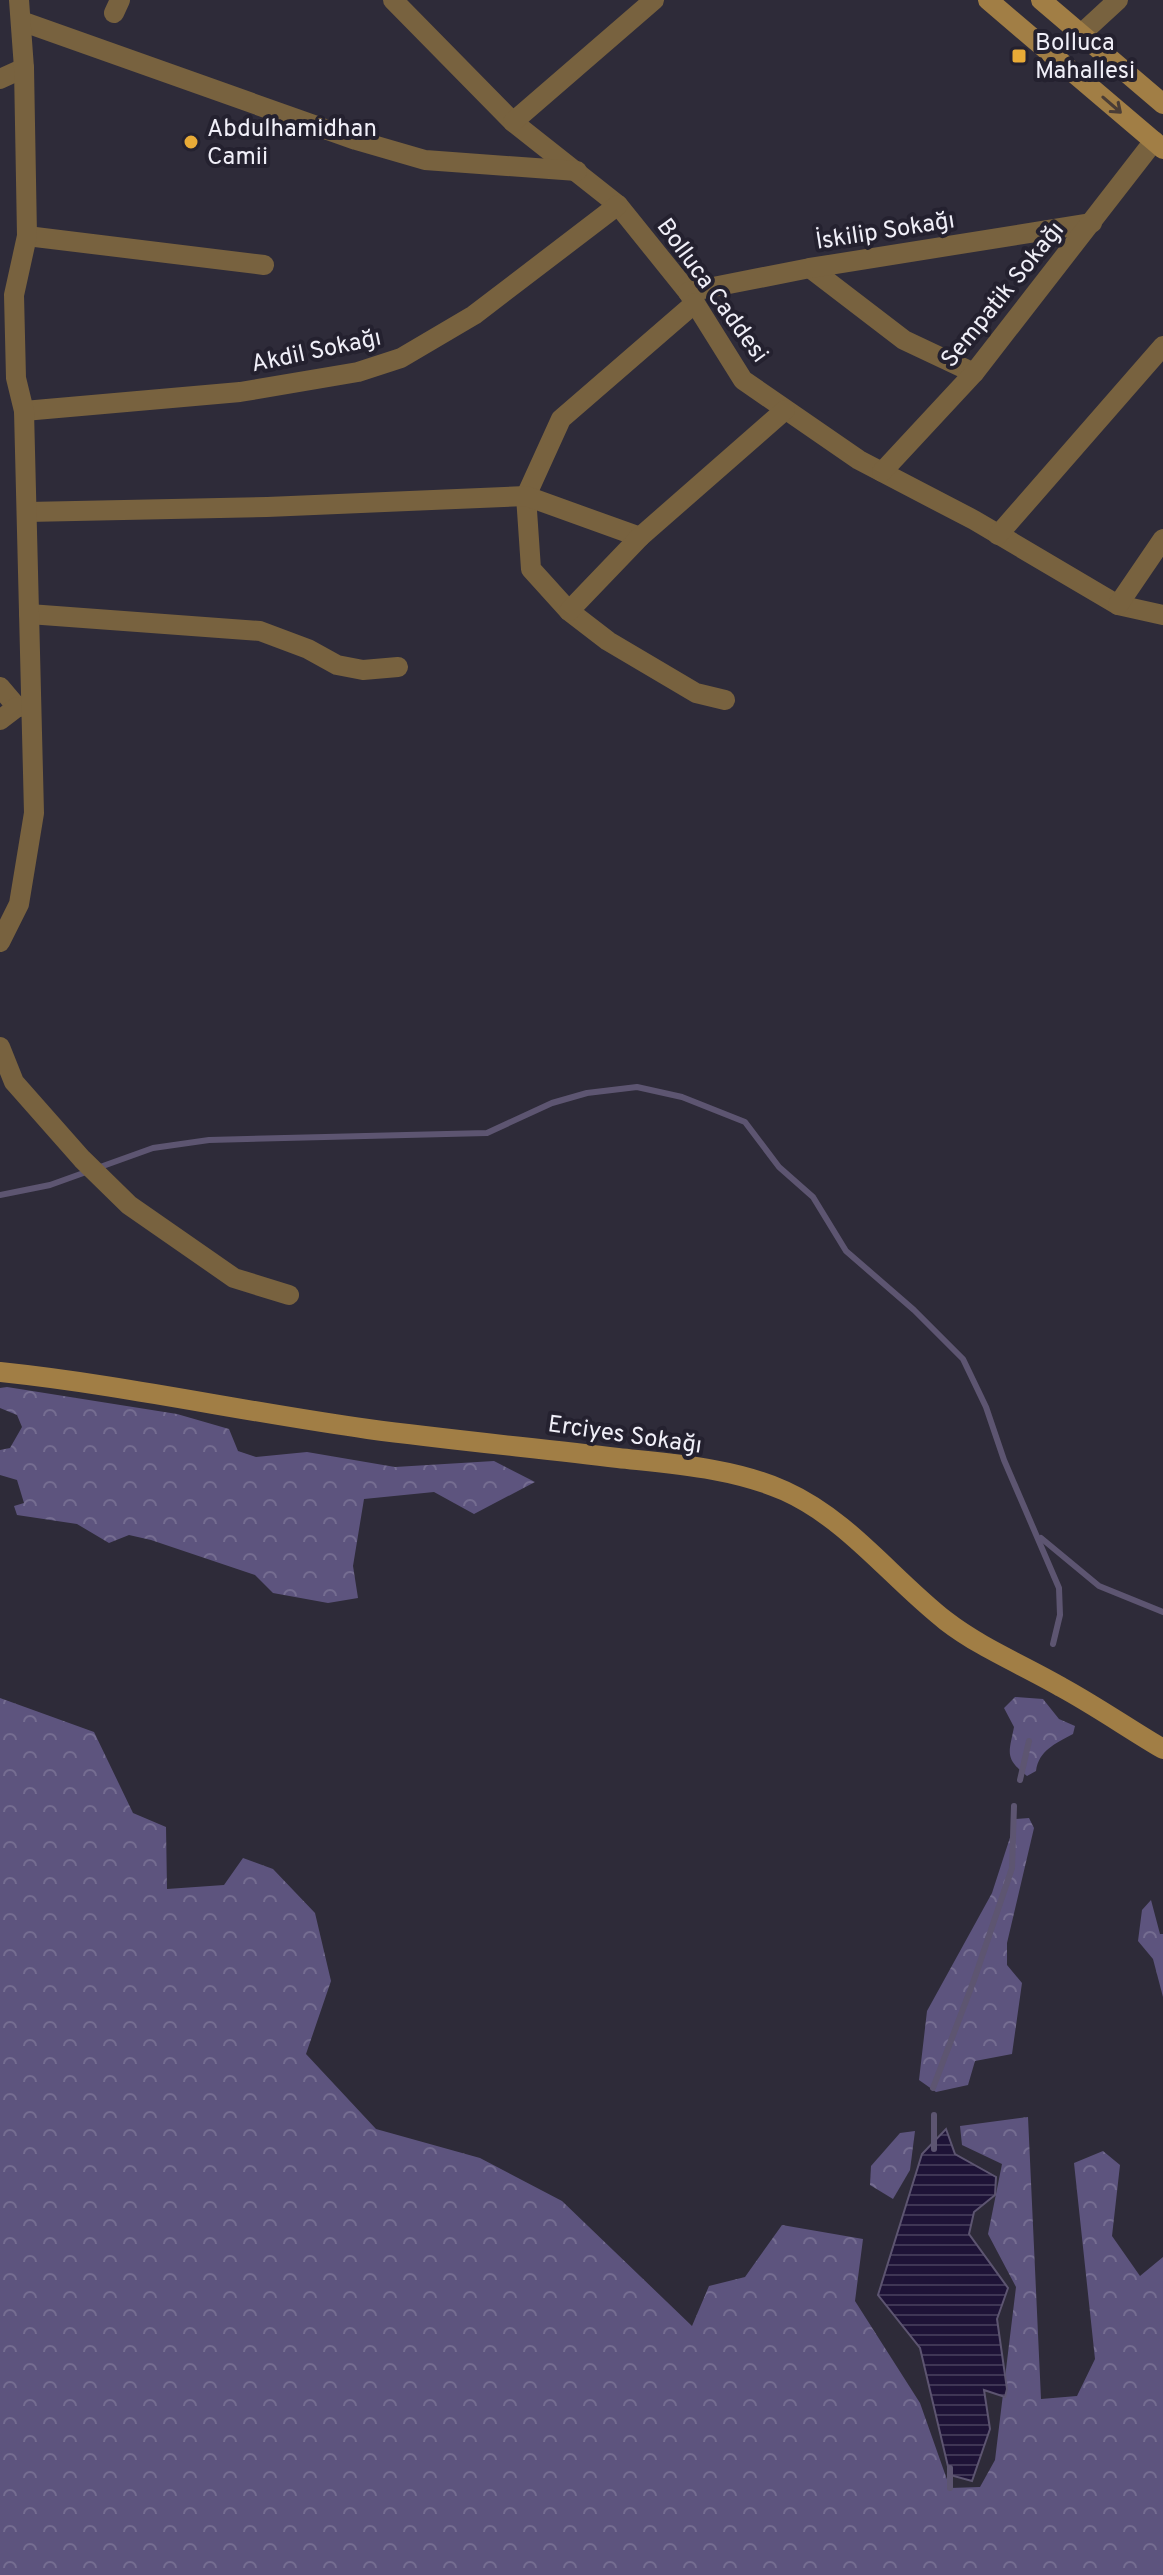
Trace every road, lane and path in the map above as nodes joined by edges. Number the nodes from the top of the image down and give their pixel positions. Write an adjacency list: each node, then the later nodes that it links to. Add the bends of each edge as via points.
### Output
1 (19, 0): 7 (street)
2 (393, 0): 12 (street, Bolluca Caddesi)
3 (654, 0): 12 (street)
4 (988, 0): 13 (street, one-way to 13)
5 (1041, 0): 8 (street)
6 (1118, 0): 8 (street)
7 (21, 21): 9 (street); 14 (street, via 425,160)
8 (1081, 34): 11 (street)
9 (24, 68): 10 (street); 17 (street)
10 (0, 79)
11 (1163, 104)
12 (513, 122): 14 (street, Bolluca Caddesi)
13 (1158, 145): 16 (street, Sempatik Sokağı)
14 (578, 171): 15 (street, Bolluca Caddesi)
15 (618, 205): 20 (street, Bolluca Caddesi); 24 (street, Akdil Sokağı, via 474,315 387,363 240,392)
16 (1092, 223): 19 (street, İskilip Sokağı); 22 (street, Sempatik Sokağı)
17 (27, 236): 18 (street); 24 (street, via 14,295 16,378)
18 (264, 265)
19 (810, 268): 20 (street, İskilip Sokağı); 22 (street, via 904,340)
20 (692, 298): 23 (street, Bolluca Caddesi, via 743,380); 26 (street, via 561,419)
21 (1163, 346): 28 (street)
22 (974, 373): 25 (street, Sempatik Sokağı)
23 (785, 410): 25 (street, Bolluca Caddesi); 29 (street)
24 (24, 411): 27 (street)
25 (882, 472): 28 (street, Bolluca Caddesi)
26 (526, 496): 27 (street); 29 (street); 32 (street, via 531,569)
27 (27, 512): 33 (street)
28 (998, 535): 31 (street, Bolluca Caddesi)
29 (640, 537): 32 (street)
30 (1163, 539): 31 (street)
31 (1118, 605): 34 (street, Bolluca Caddesi)
32 (569, 611): 37 (street, via 608,641 696,693)
33 (29, 614): 35 (street, via 260,631 337,665 363,670); 38 (street)
34 (1163, 615)
35 (398, 667)
36 (0, 687): 38 (street)
37 (725, 700)
38 (24, 706): 39 (street); 40 (street, via 34,813 19,904)
39 (0, 720)
40 (0, 942)
41 (0, 1047): 42 (street, via 14,1082 129,1205 234,1278)
42 (289, 1295)
43 (0, 1372): 44 (street, Erciyes Sokağı, via 368,1429 673,1464 783,1490 820,1509 947,1622)
44 (1163, 1749)

